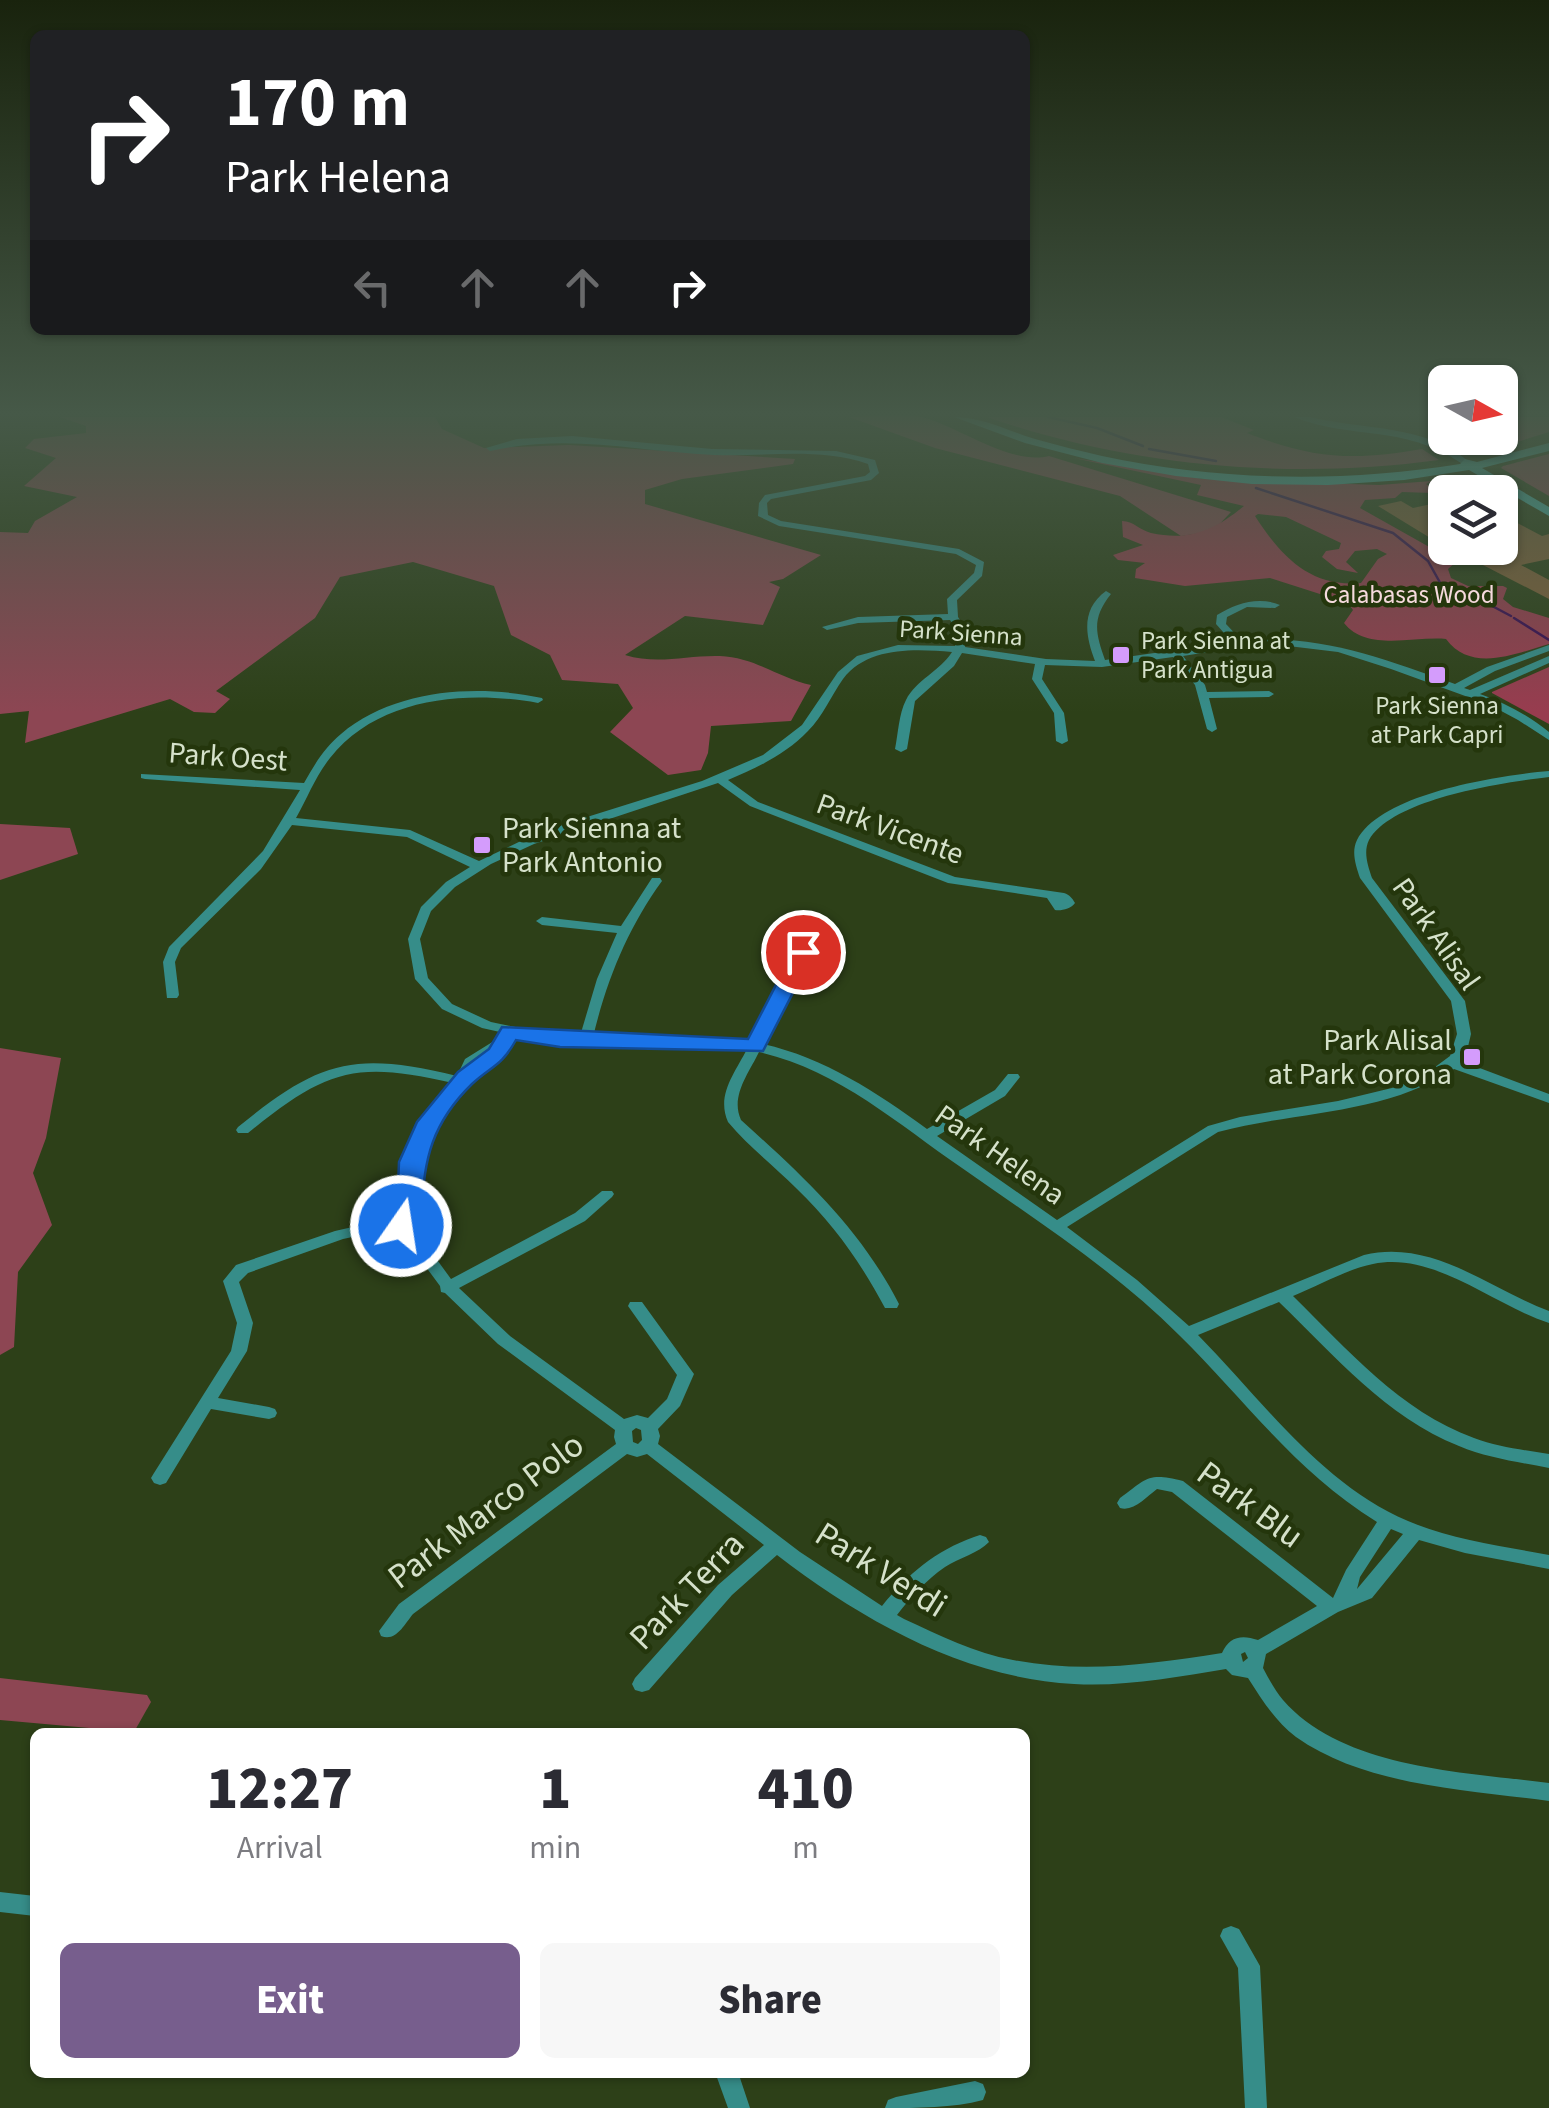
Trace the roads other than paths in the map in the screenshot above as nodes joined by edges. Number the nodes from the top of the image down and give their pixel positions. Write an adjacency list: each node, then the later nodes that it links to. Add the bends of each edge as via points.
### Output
1 (763, 515): 4 (street, via 976,558 982,569 952,600)
2 (1106, 594): 12 (street, via 1089,624)
3 (1275, 605): 6 (street, via 1246,604 1222,615 1220,624)
4 (953, 617): 5 (street); 8 (street, via 963,632)
5 (827, 627)
6 (1239, 644): 9 (street, Park Sienna); 13 (street, Park Sienna, via 1334,648)
7 (1549, 648): 13 (street)
8 (958, 652): 11 (street, Park Sienna); 21 (street, via 910,701); 24 (street, Park Sienna, via 902,648 858,658 838,674 799,735)
9 (1176, 654): 12 (street, Park Sienna); 16 (street)
10 (1549, 658): 15 (street)
11 (1040, 662): 12 (street, Park Sienna); 20 (street, via 1037,679 1059,713)
12 (1102, 664)
13 (1456, 688): 15 (street, Park Sienna)
14 (1269, 694): 16 (street)
15 (1470, 694): 19 (street, Park Sienna, via 1520,714)
16 (1203, 695): 18 (street)
17 (538, 700): 25 (street, via 490,694 405,707 341,740)
18 (1212, 729)
19 (1549, 737)
20 (1062, 741)
21 (901, 749)
22 (1549, 774): 38 (street, Park Alisal, via 1499,779 1401,809 1363,840 1366,878 1458,1001 1463,1043)
23 (145, 776): 25 (street, Park Oest)
24 (720, 779): 27 (street, Park Sienna); 29 (street, Park Vicente, via 770,811 952,880)
25 (309, 787): 26 (street)
26 (290, 821): 27 (street, via 410,834); 34 (street, via 265,857 176,946 169,962)
27 (477, 865): 30 (street, Park Sienna)
28 (656, 881): 32 (street)
29 (1052, 898)
30 (429, 902): 35 (street, Park Helena, via 416,933 416,969 448,1004)
31 (542, 921): 32 (street)
32 (626, 930): 36 (street)
33 (816, 944): 37 (street, via 803,952)
34 (172, 995)
35 (504, 1038): 36 (street, Park Helena); 40 (street)
36 (585, 1042): 37 (street, Park Helena)
37 (755, 1046): 43 (street, Park Helena, via 825,1070); 49 (street, via 731,1094 735,1122 805,1186 881,1281)
38 (1452, 1063): 41 (street); 46 (street, via 1392,1093 1213,1129)
39 (1014, 1077): 43 (street, via 1000,1093)
40 (464, 1079): 42 (street, via 402,1066 353,1065 319,1079); 45 (street, via 429,1122 411,1162)
41 (1549, 1099)
42 (243, 1130)
43 (926, 1136): 46 (street, Park Helena)
44 (607, 1194): 47 (street, via 552,1233)
45 (406, 1220): 47 (street); 53 (street, via 242,1269 231,1281 245,1323 239,1351)
46 (1056, 1227): 52 (street, Park Helena, via 1140,1288)
47 (447, 1288): 56 (street)
48 (1282, 1295): 51 (street, via 1369,1259 1418,1256); 52 (street); 57 (street, via 1394,1402 1432,1426 1466,1442)
49 (891, 1304)
50 (636, 1306): 55 (street, via 686,1374)
51 (1549, 1316)
52 (1188, 1334): 60 (street, Park Helena, via 1309,1461)
53 (210, 1403): 54 (street); 58 (street)
54 (269, 1413)
55 (648, 1436): 56 (street); 63 (street, Park Verdi)
56 (626, 1437): 67 (street, Park Marco Polo, via 406,1609)
57 (1549, 1461)
58 (160, 1478)
59 (1126, 1502): 65 (street, Park Blu, via 1154,1482 1177,1486)
60 (1388, 1520): 61 (street, Park Helena); 65 (street)
61 (1416, 1531): 64 (street, Park Helena); 65 (street, Park Verdi, via 1374,1586)
62 (980, 1542): 66 (street, via 918,1574)
63 (778, 1544): 66 (street, Park Verdi); 69 (street, Park Terra, via 725,1590)
64 (1549, 1562)
65 (1337, 1604): 68 (street, Park Verdi)
66 (884, 1617): 68 (street, Park Verdi, via 934,1644 1037,1672 1133,1674 1231,1660 1234,1647 1248,1646)
67 (388, 1631)
68 (1254, 1660): 70 (street, via 1279,1710 1316,1738 1366,1761)
69 (642, 1684)
70 (1549, 1792)
71 (0, 1902): 72 (street)
72 (30, 1905)
73 (1232, 1936): 78 (street, via 1249,1966)
74 (728, 2078): 76 (street)
75 (975, 2092): 77 (street)
76 (739, 2108)
77 (896, 2108)
78 (1256, 2108)

